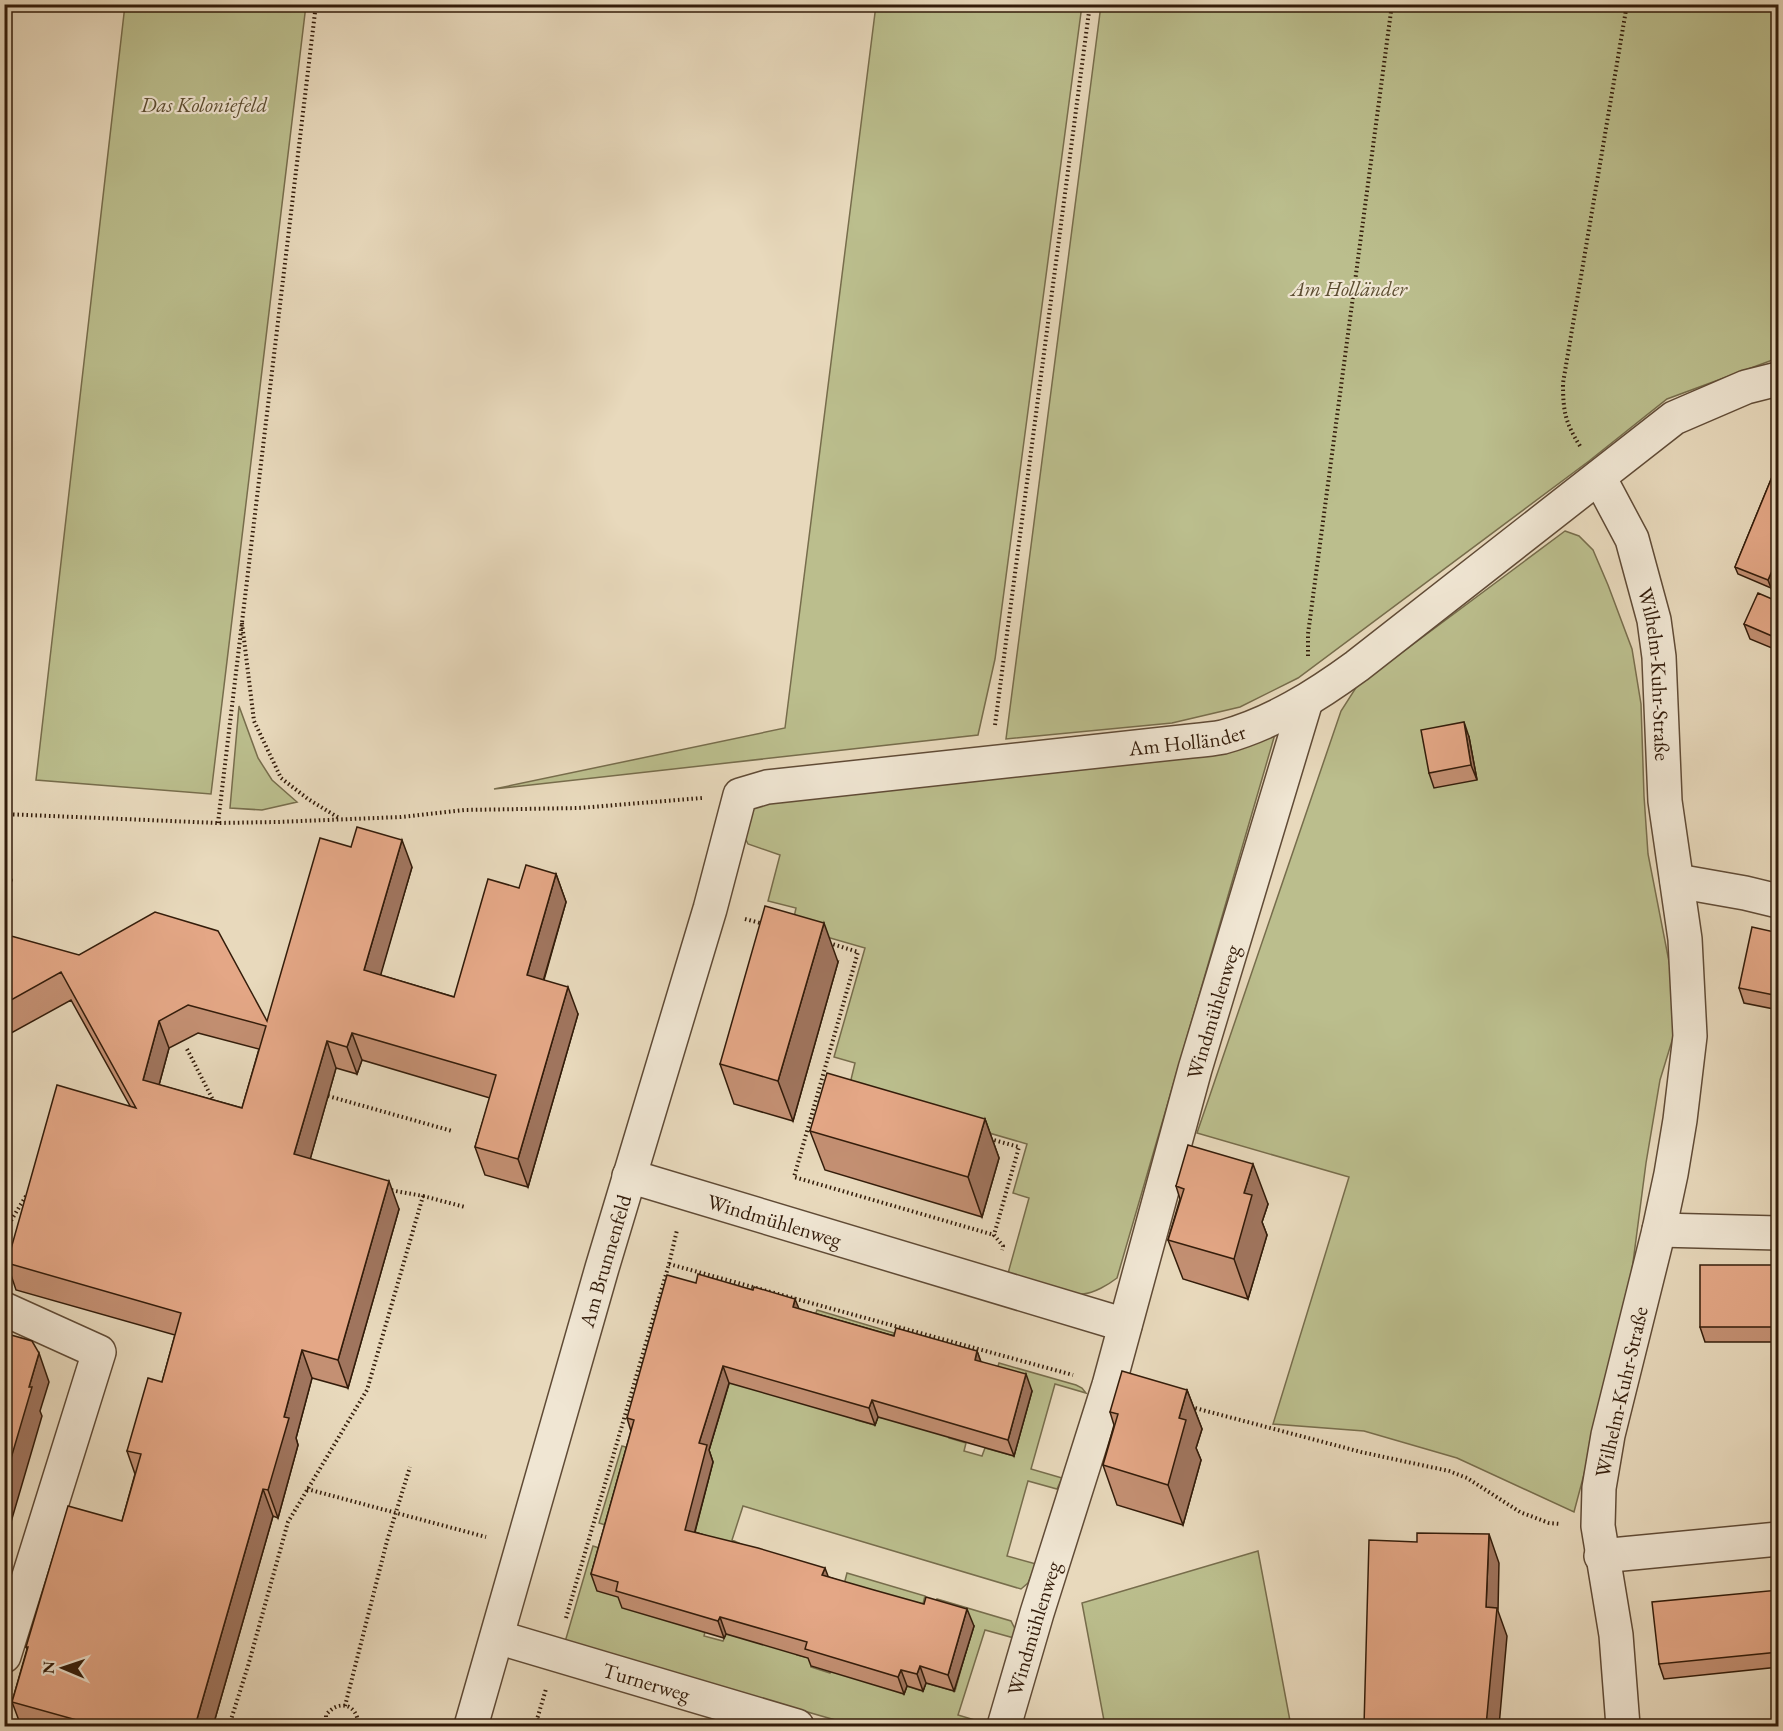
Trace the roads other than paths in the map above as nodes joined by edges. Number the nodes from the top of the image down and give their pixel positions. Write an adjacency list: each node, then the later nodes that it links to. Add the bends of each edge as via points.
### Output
1 (1779, 379): 2 (street, Am Holländer, via 1746,387 1674,418)
2 (1599, 477): 3 (street, Am Holländer, via 1357,666); 5 (street, Wilhelm-Kuhr-Straße, via 1632,539 1654,620 1665,801)
3 (1306, 701): 4 (street, Am Holländer, via 1222,737 767,786); 11 (street, Windmühlenweg, via 1195,1069)
4 (740, 795): 7 (street, Am Brunnenfeld, via 710,909)
5 (1677, 881): 6 (street); 8 (street, Wilhelm-Kuhr-Straße, via 1685,939 1690,1036 1680,1120)
6 (1779, 901)
7 (629, 1176): 11 (street, Windmühlenweg); 14 (street, Am Brunnenfeld)
8 (1659, 1230): 9 (street); 13 (street, Wilhelm-Kuhr-Straße, via 1608,1435 1599,1488)
9 (1779, 1233)
10 (4, 1309): 15 (street, via 99,1352)
11 (1125, 1324): 18 (street, Windmühlenweg)
12 (1779, 1539): 13 (street)
13 (1600, 1541): 19 (street, Wilhelm-Kuhr-Straße, via 1616,1635)
14 (497, 1637): 16 (street, Am Brunnenfeld); 17 (street, Turnerweg)
15 (4, 1656)
16 (471, 1726)
17 (797, 1726)
18 (1004, 1726)
19 (1623, 1726)

